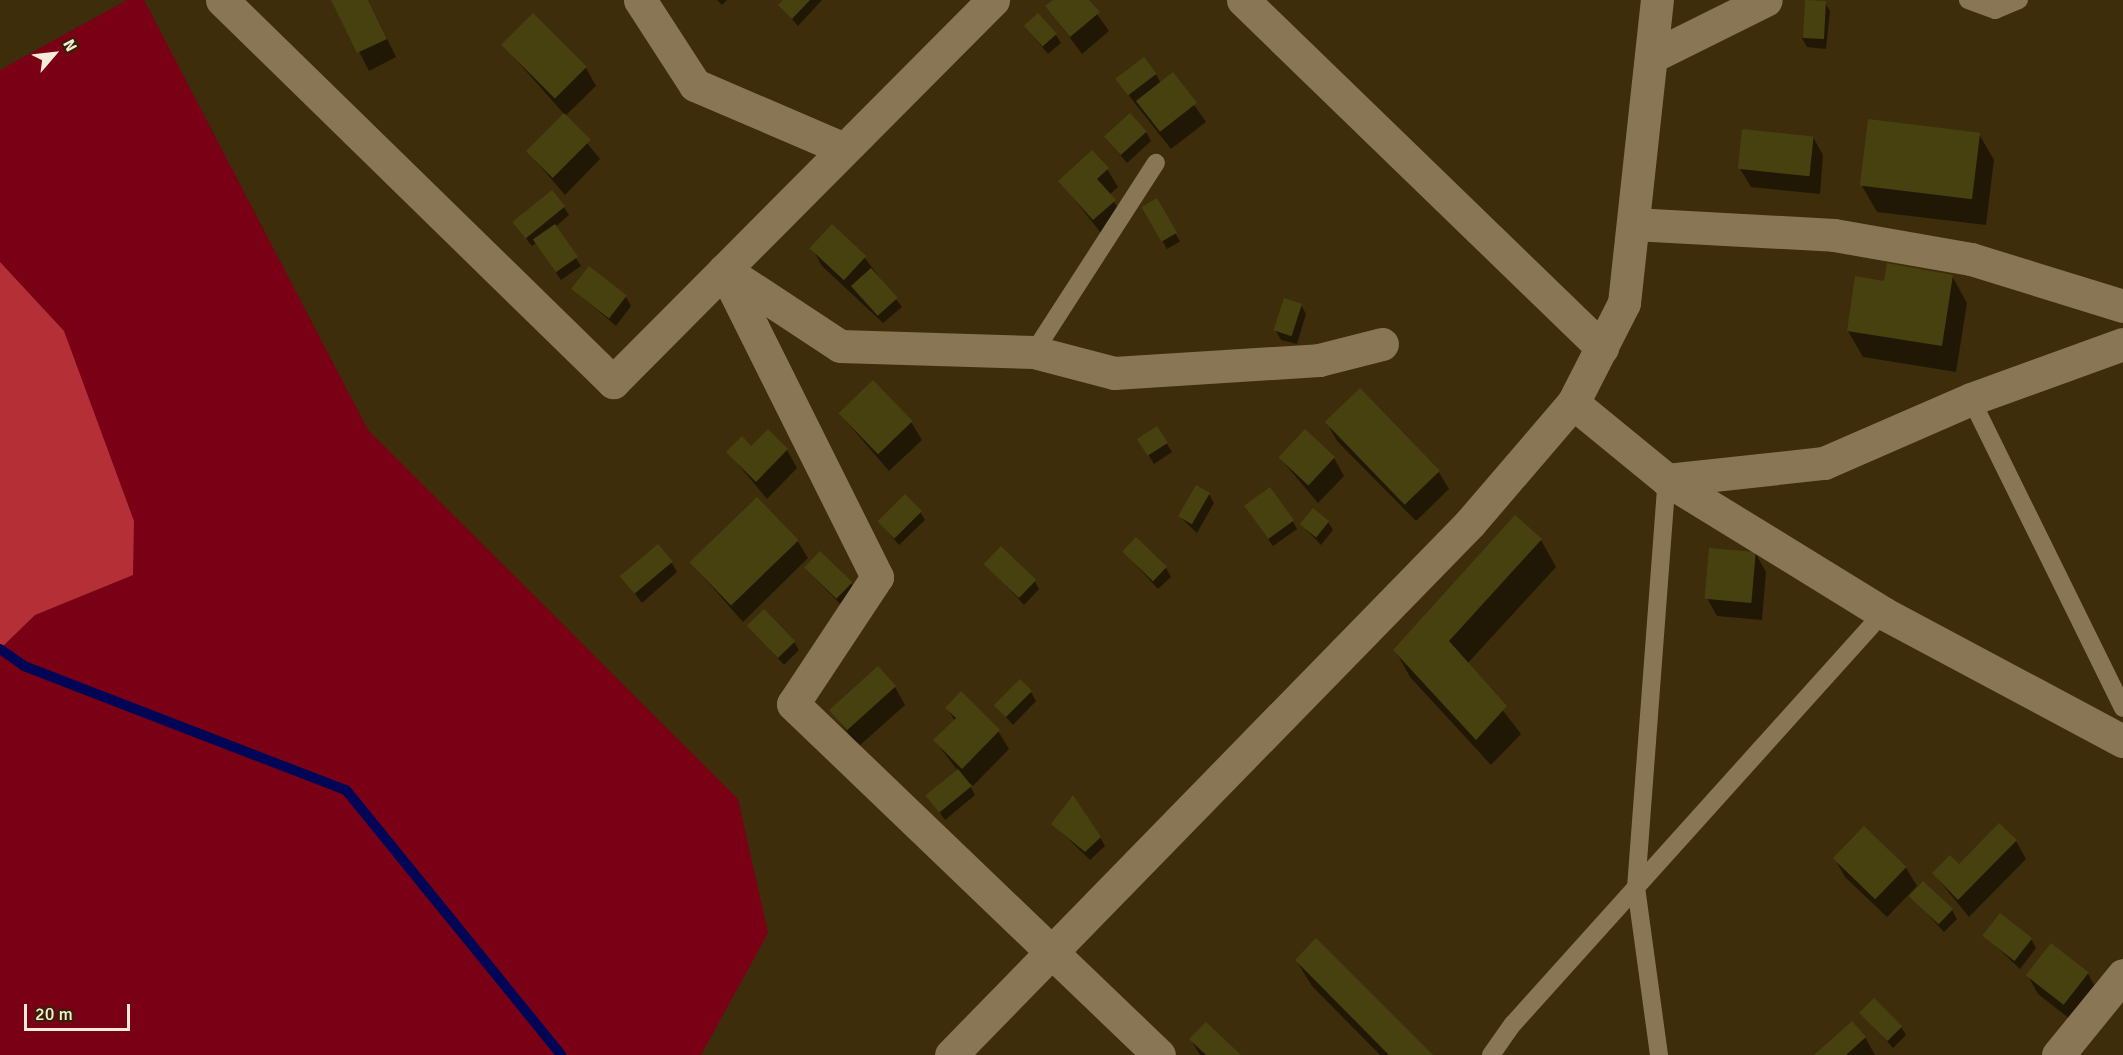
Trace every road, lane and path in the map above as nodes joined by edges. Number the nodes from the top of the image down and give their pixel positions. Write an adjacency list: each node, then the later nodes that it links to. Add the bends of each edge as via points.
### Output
1 (222, 0): 13 (street, via 613,382)
2 (639, 0): 10 (street, via 695,85)
3 (993, 0): 10 (street)
4 (1243, 0): 17 (street)
5 (1657, 0): 9 (street)
6 (1766, 0): 9 (street)
7 (1968, 0): 8 (lane, via 1995,10)
8 (2019, 0)
9 (1651, 57): 12 (street)
10 (844, 149): 13 (street)
11 (1156, 163): 18 (lane)
12 (1633, 224): 14 (street, via 1834,235 1971,259); 17 (street, via 1623,303)
13 (724, 270): 18 (street, via 840,346); 26 (street, via 877,577 793,704)
14 (2123, 306)
15 (1382, 344): 18 (street, via 1319,360 1114,373)
16 (2123, 344): 19 (street)
17 (1602, 348): 20 (street)
18 (1034, 352)
19 (1971, 399): 21 (street, via 1824,464); 23 (lane)
20 (1573, 403): 21 (street); 26 (street, via 1470,523)
21 (1667, 480): 22 (street); 25 (lane)
22 (1883, 613): 24 (street); 25 (lane)
23 (2123, 708)
24 (2123, 741)
25 (1636, 888): 30 (lane); 31 (lane)
26 (1052, 953): 28 (street); 29 (street)
27 (2123, 975): 32 (street)
28 (951, 1055)
29 (1159, 1055)
30 (1491, 1055)
31 (1659, 1055)
32 (2058, 1055)

